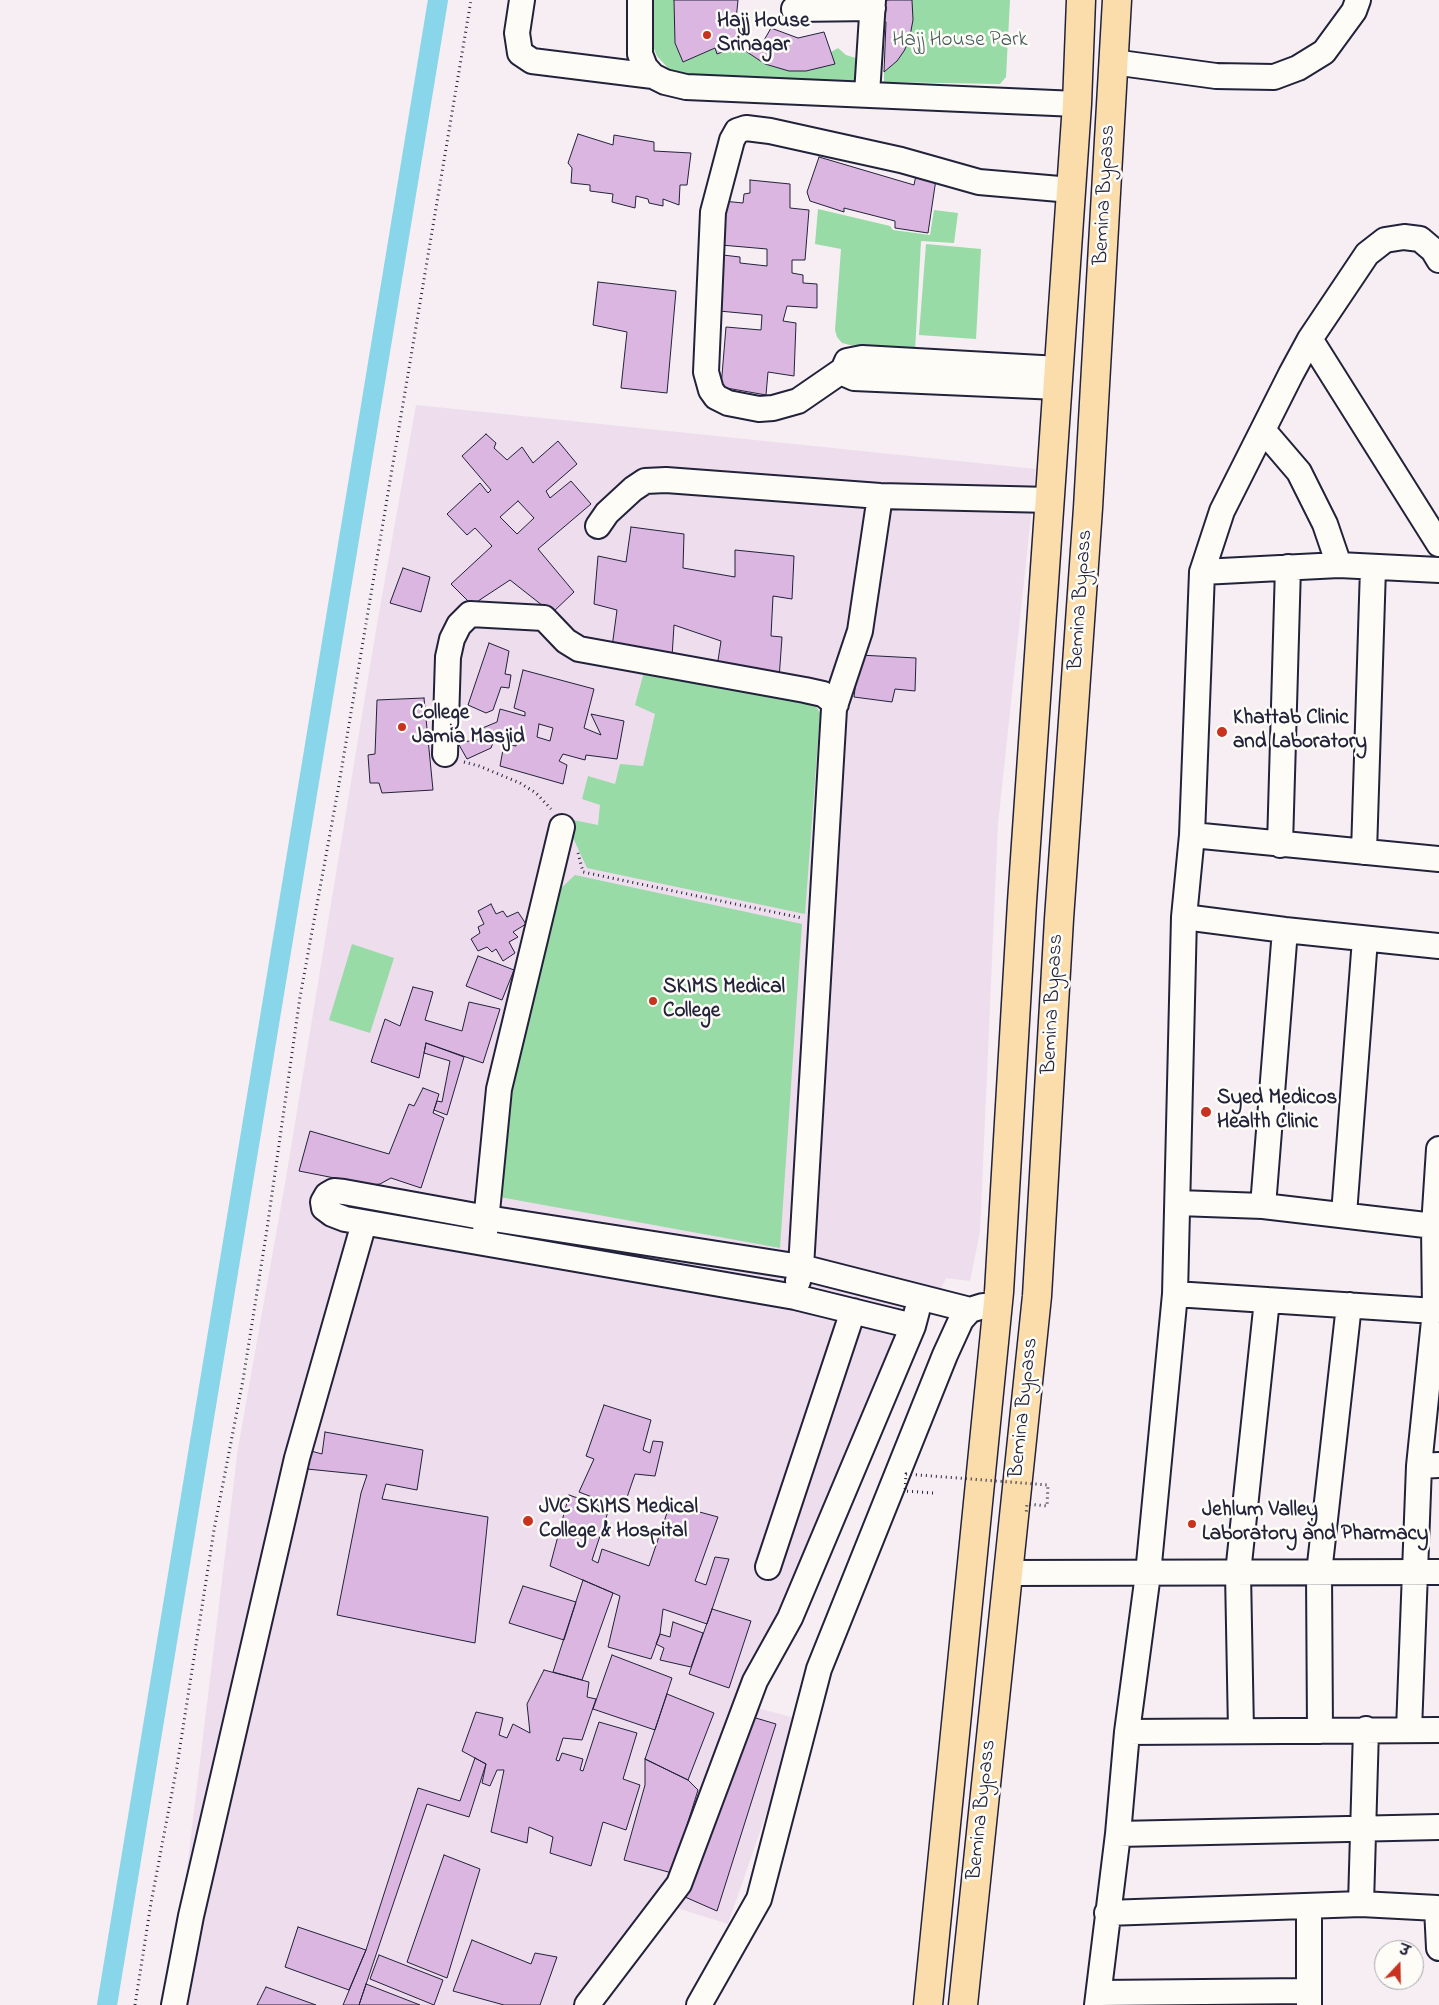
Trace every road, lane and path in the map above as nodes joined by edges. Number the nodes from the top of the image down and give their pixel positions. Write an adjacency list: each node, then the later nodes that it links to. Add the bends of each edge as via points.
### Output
1 (471, 0): 86 (path, via 300,997 249,1342 214,1530)
2 (522, 0): 10 (street, via 517,33 520,53 532,61)
3 (640, 0): 10 (street, via 640,54)
4 (1081, 0): 12 (highway, Bemina Bypass)
5 (1117, 0): 9 (highway, Bemina Bypass)
6 (1358, 0): 9 (street, via 1354,11 1324,52 1298,68 1274,76 1216,76)
7 (873, 4): 8 (street); 11 (street)
8 (794, 9)
9 (1113, 62): 68 (highway, Bemina Bypass, via 1037,1296)
10 (653, 76): 11 (street, via 686,87)
11 (867, 94): 12 (street)
12 (1077, 104): 13 (highway, Bemina Bypass)
13 (1071, 190): 16 (highway, Bemina Bypass); 16 (street, via 979,182 901,160 746,128 736,131 732,140 712,212 706,372 711,390 716,397 728,403 759,409 798,401 843,370 854,378)
14 (1439, 260): 15 (street, via 1420,239 1385,240 1367,254)
15 (1310, 339): 17 (street); 21 (street)
16 (1059, 378): 19 (highway, Bemina Bypass)
17 (1263, 430): 22 (street, via 1299,472 1325,524); 26 (street, via 1222,512)
18 (880, 496): 19 (street); 20 (street, via 705,481 645,481 607,513); 27 (street, via 860,631)
19 (1051, 500): 53 (highway, Bemina Bypass)
20 (598, 526)
21 (1439, 544)
22 (1339, 565): 23 (street); 24 (street)
23 (1288, 568): 26 (street); 31 (street)
24 (1373, 568): 25 (street); 32 (street)
25 (1439, 570)
26 (1202, 572): 30 (street)
27 (836, 704): 28 (street, via 823,694 805,690 579,649 566,641 544,618 470,614 456,632 448,657); 35 (street)
28 (445, 754): 29 (path, via 536,793)
29 (562, 827): 35 (path, via 574,843 583,872); 43 (street, via 499,1089)
30 (1192, 835): 31 (street); 34 (street)
31 (1280, 845): 32 (street)
32 (1364, 852): 33 (street)
33 (1439, 859)
34 (1184, 917): 36 (street); 40 (street)
35 (822, 922): 48 (street)
36 (1285, 930): 37 (street); 41 (street)
37 (1365, 939): 38 (street); 42 (street)
38 (1439, 946)
39 (1439, 1149): 45 (street)
40 (1178, 1203): 41 (street); 49 (street)
41 (1263, 1206): 42 (street)
42 (1344, 1214): 45 (street)
43 (487, 1218): 44 (street, via 334,1190 327,1194 324,1208 332,1214); 46 (street); 48 (street)
44 (364, 1222): 46 (street); 87 (street, via 297,1458 191,1916)
45 (1434, 1226): 47 (street)
46 (484, 1244): 50 (street)
47 (1437, 1260): 56 (street)
48 (801, 1267): 50 (street); 51 (street)
49 (1175, 1294): 52 (street); 69 (street)
50 (795, 1297): 57 (street)
51 (920, 1298): 55 (street); 58 (street)
52 (1267, 1300): 54 (street); 66 (street)
53 (997, 1304): 55 (street); 90 (highway, Bemina Bypass)
54 (1349, 1305): 56 (street); 67 (street)
55 (970, 1310): 89 (street, via 961,1320 945,1355 819,1669 759,1899)
56 (1435, 1310): 59 (street)
57 (853, 1311): 58 (street); 63 (street)
58 (913, 1326): 88 (street, via 790,1618 755,1681 679,1884)
59 (1434, 1365): 60 (street)
60 (1429, 1465): 64 (street)
61 (933, 1493): 62 (path, bridge, via 905,1491 906,1474 1048,1485 1047,1506 1027,1504)
62 (1026, 1515)
63 (768, 1567)
64 (1413, 1572): 65 (street); 67 (street); 72 (street)
65 (1439, 1572)
66 (1238, 1573): 67 (street); 69 (street); 74 (street)
67 (1319, 1573): 71 (street)
68 (1008, 1574): 69 (street); 91 (highway, Bemina Bypass)
69 (1148, 1574): 75 (street)
70 (1366, 1729): 71 (street); 72 (street); 76 (street)
71 (1320, 1730): 74 (street)
72 (1409, 1730): 73 (street)
73 (1439, 1730)
74 (1241, 1731): 75 (street)
75 (1127, 1732): 78 (street)
76 (1365, 1827): 77 (street); 78 (street); 79 (street)
77 (1439, 1827)
78 (1118, 1834): 82 (street)
79 (1361, 1904): 80 (street); 81 (street)
80 (1310, 1907): 82 (street); 84 (street)
81 (1438, 1908): 83 (street)
82 (1107, 1912): 85 (street)
83 (1439, 1948)
84 (1308, 1998): 85 (street)
85 (1098, 1999)
86 (135, 2005)
87 (174, 2005)
88 (587, 2005)
89 (699, 2005)
90 (928, 2005)
91 (963, 2005)

